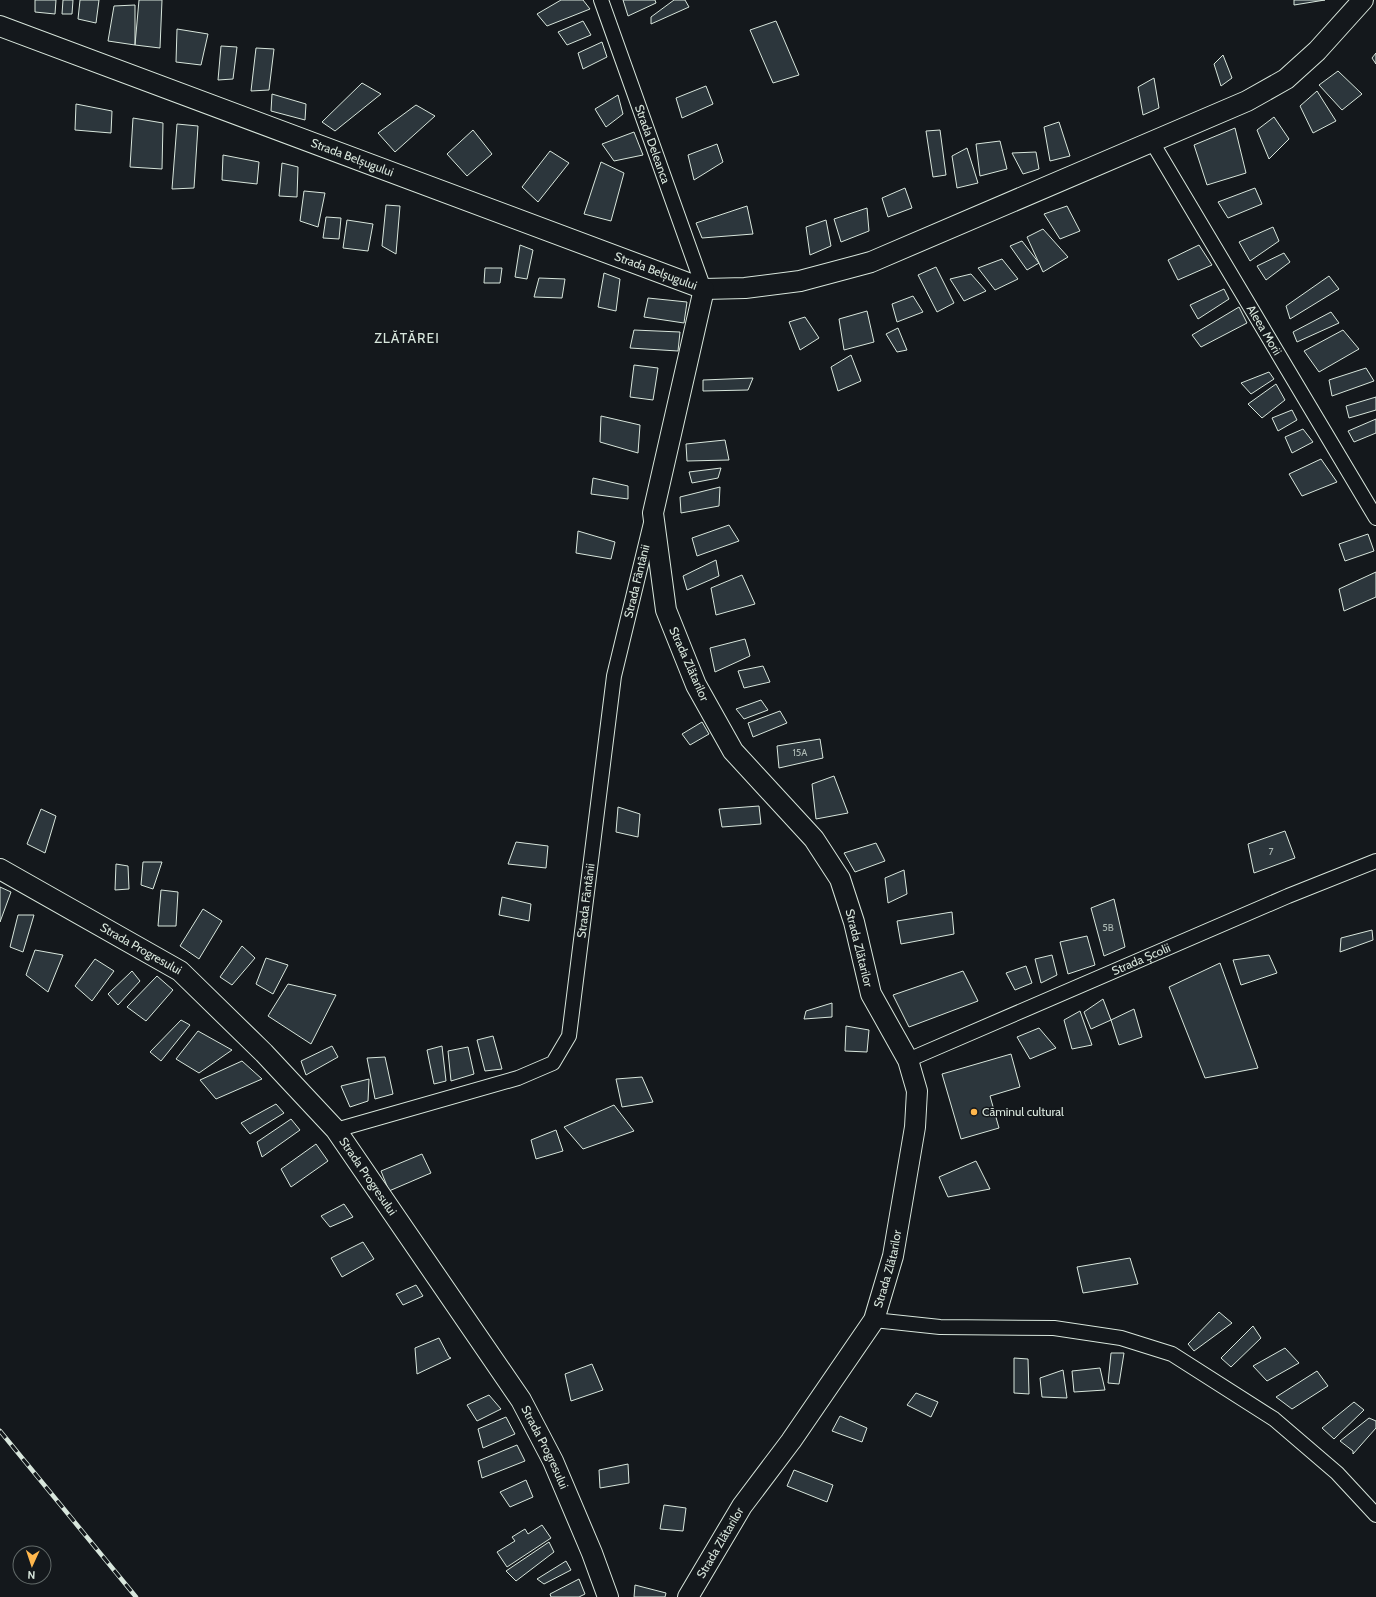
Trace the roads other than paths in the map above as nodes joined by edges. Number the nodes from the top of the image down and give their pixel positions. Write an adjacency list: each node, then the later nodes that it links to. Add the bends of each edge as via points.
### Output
1 (601, 0): 5 (street, Strada Deleanca)
2 (1363, 0): 4 (street, via 1317,51 1286,79 1247,101)
3 (0, 26): 5 (street, Strada Belșugului)
4 (1152, 142): 5 (street, via 871,262 800,281 745,288); 7 (street, Aleea Morii)
5 (704, 289): 6 (street, Strada Zlătarilor)
6 (653, 513): 10 (street, Strada Zlătarilor, via 666,610 696,686 733,751 814,839 840,879 854,922 871,994); 11 (street, Strada Fântânii, via 614,676 570,1036 553,1063 518,1078)
7 (1376, 518)
8 (1376, 862): 10 (street, Strada Școlii, via 1288,896)
9 (0, 869): 11 (street, Strada Progresului, via 180,971 264,1053)
10 (908, 1060): 12 (street, Strada Zlătarilor, via 917,1091 915,1127 893,1256)
11 (336, 1130): 14 (street, Strada Progresului, via 521,1400 553,1460)
12 (874, 1320): 13 (street, via 940,1327 1054,1328 1121,1338 1172,1354 1274,1419 1337,1474); 15 (street, Strada Zlătarilor, via 791,1441 742,1506)
13 (1376, 1515)
14 (608, 1597)
15 (688, 1597)

